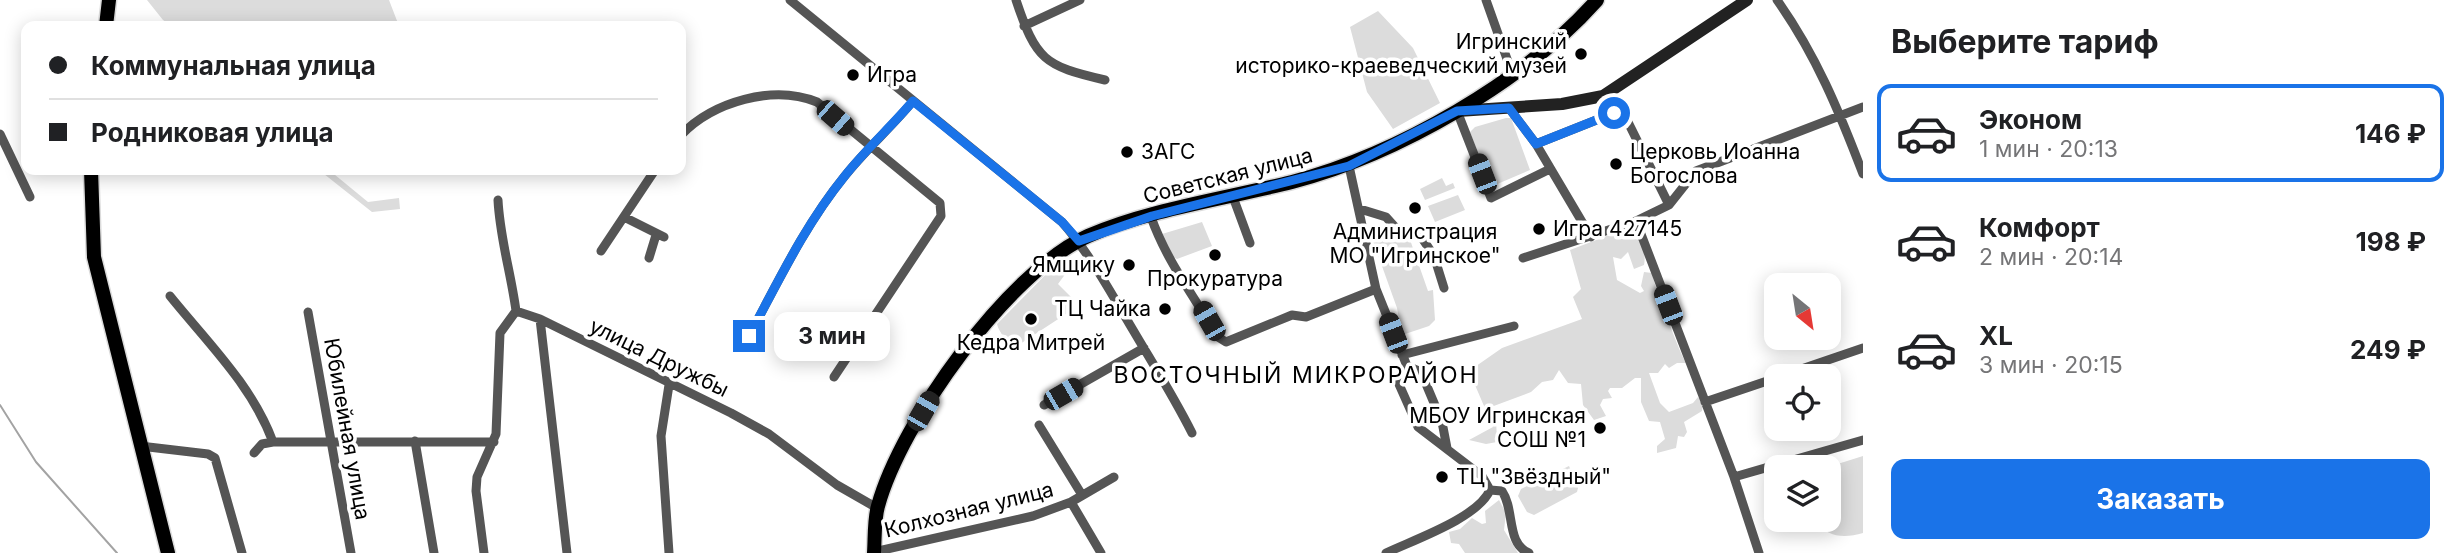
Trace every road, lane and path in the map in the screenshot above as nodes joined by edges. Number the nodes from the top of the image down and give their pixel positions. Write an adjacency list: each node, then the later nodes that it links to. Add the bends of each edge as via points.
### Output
1 (109, 0): 9 (main road)
2 (790, 0): 13 (street)
3 (1016, 0): 10 (street)
4 (1080, 0): 10 (street)
5 (1486, 0): 11 (street)
6 (1597, 0): 11 (main road, Советская улица, via 1552,43)
7 (1748, 0): 15 (main road, via 1603,96)
8 (1777, 0): 17 (street, via 1806,41)
9 (107, 21)
10 (1024, 26): 12 (street, via 1038,51 1057,68)
11 (1506, 77): 15 (main road, via 1503,100); 16 (main road, Советская улица)
12 (1105, 80)
13 (913, 101): 21 (street); 36 (street, via 1062,222)
14 (1863, 107): 17 (street)
15 (1509, 108): 16 (main road); 20 (street)
16 (1457, 111): 22 (main road, Советская улица); 23 (street, via 1491,198)
17 (1841, 116): 24 (street); 30 (street, via 1696,171)
18 (686, 131): 21 (street, via 734,102 793,96 817,102)
19 (0, 134): 27 (street)
20 (1536, 144): 23 (street); 30 (street, via 1614,113 1624,114)
21 (871, 148): 48 (street, via 828,198); 54 (street, via 940,203 941,216)
22 (1349, 166): 28 (main road, Советская улица); 31 (street)
23 (1550, 169): 35 (street)
24 (1863, 174)
25 (90, 175): 66 (main road, via 94,257)
26 (652, 175): 33 (street)
27 (30, 197)
28 (1233, 197): 32 (main road, Советская улица); 37 (street)
29 (498, 200): 44 (street, via 500,239 509,258)
30 (1669, 205): 34 (street)
31 (1360, 209): 41 (street, via 1420,235 1434,256); 42 (street)
32 (1152, 216): 36 (main road, Советская улица); 42 (street, via 1161,246 1182,284 1226,342)
33 (624, 217): 38 (street); 39 (street, via 660,236)
34 (1636, 221): 35 (street); 57 (street)
35 (1591, 237): 40 (street)
36 (1079, 241): 49 (street); 74 (main road, Советская улица, via 1054,254 1005,300 936,389 897,457)
37 (1250, 243)
38 (601, 251)
39 (649, 258)
40 (1523, 258)
41 (1444, 288)
42 (1376, 289): 51 (street)
43 (170, 296): 64 (street, via 242,383)
44 (516, 311): 46 (street, улица Дружбы); 65 (street, via 499,333)
45 (308, 312): 61 (street, Юбилейная улица)
46 (540, 319): 56 (street, улица Дружбы); 81 (street)
47 (1514, 326): 51 (street)
48 (749, 336)
49 (1144, 348): 58 (street); 60 (street)
50 (1863, 348): 52 (street)
51 (1402, 355): 53 (street)
52 (1817, 364)
53 (1407, 366): 67 (street, via 1420,372 1442,422); 67 (street, via 1398,382 1418,427)
54 (834, 377)
55 (1764, 382): 57 (street)
56 (668, 385): 74 (street, улица Дружбы, via 769,434 837,485); 82 (street, via 661,436)
57 (1704, 402): 70 (street)
58 (1044, 405)
59 (1039, 425): 72 (street, Колхозная улица)
60 (1192, 433)
61 (331, 440): 63 (street); 64 (street); 78 (street, Юбилейная улица)
62 (1863, 440): 70 (street)
63 (415, 441): 65 (street); 79 (street)
64 (273, 442): 68 (street, via 262,444)
65 (494, 442): 80 (street, via 477,477)
66 (140, 446): 76 (main road); 77 (street, via 215,458)
67 (1447, 449): 71 (street, via 1488,481)
68 (254, 453)
69 (1114, 477): 72 (street, Колхозная улица)
70 (1734, 477): 86 (street)
71 (1490, 490): 84 (street, via 1478,506 1462,516); 85 (street, via 1502,491 1509,501 1516,542)
72 (1082, 495): 73 (street, Колхозная улица)
73 (1071, 502): 75 (street, Колхозная улица); 83 (street, Колхозная улица, via 1033,516)
74 (877, 508): 83 (main road, Советская улица)
75 (1101, 552)
76 (168, 553)
77 (242, 553)
78 (351, 553)
79 (434, 553)
80 (484, 553)
81 (568, 553)
82 (670, 553)
83 (874, 553)
84 (1386, 553)
85 (1530, 553)
86 (1759, 553)

